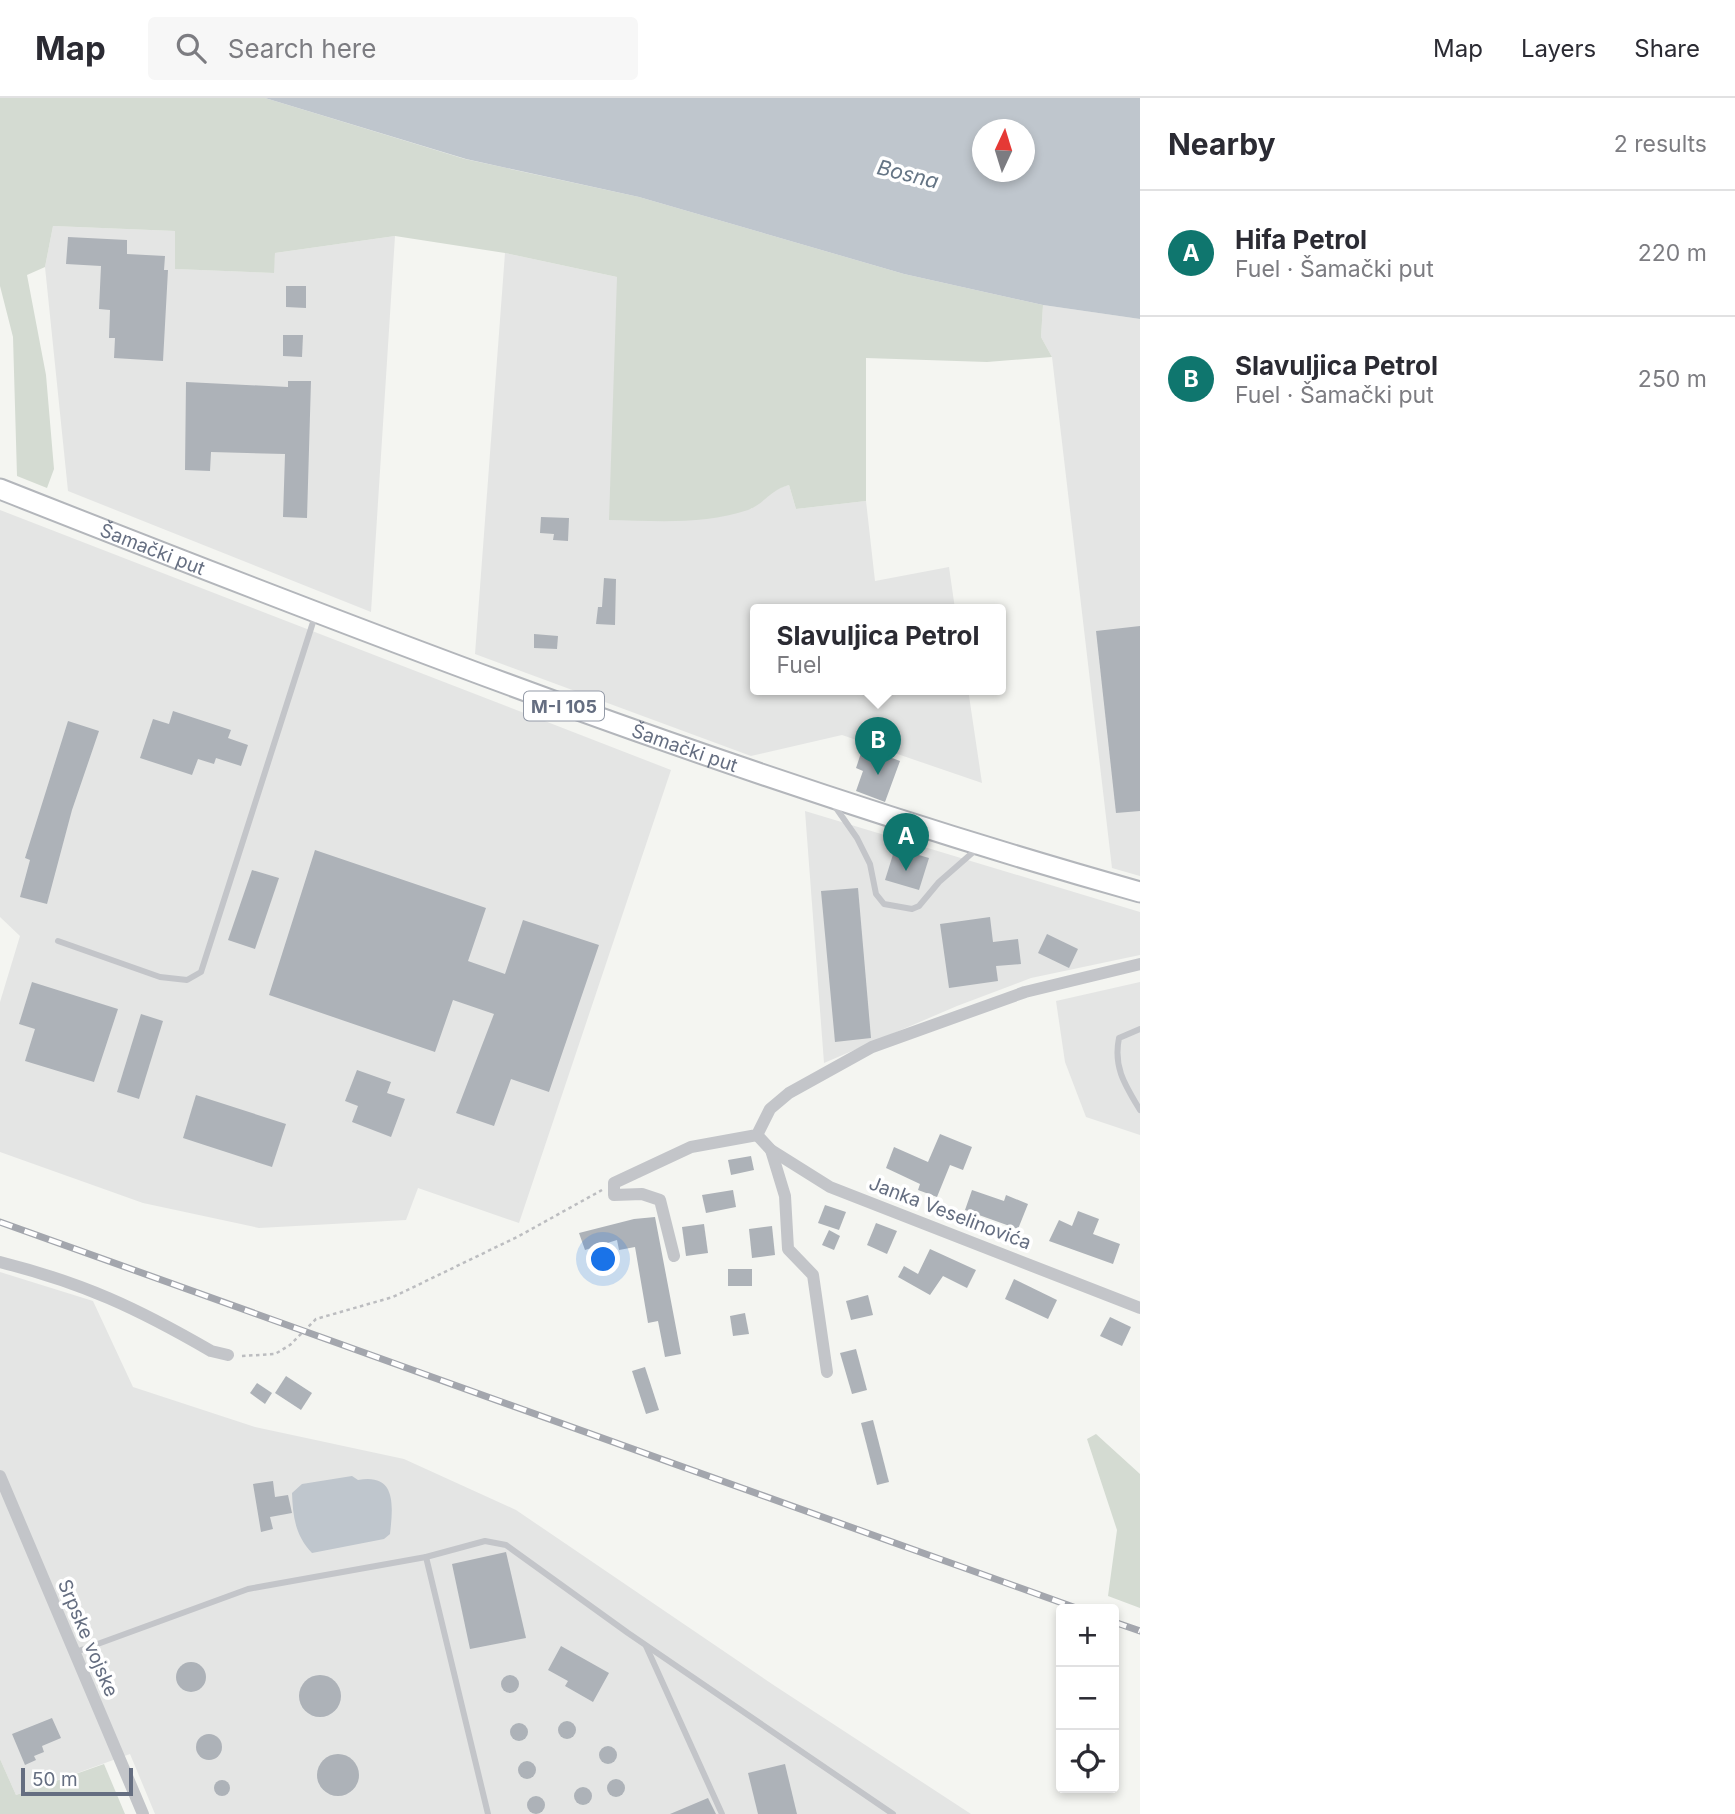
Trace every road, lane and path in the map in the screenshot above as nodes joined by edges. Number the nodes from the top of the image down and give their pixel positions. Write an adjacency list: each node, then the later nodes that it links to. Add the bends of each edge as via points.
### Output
1 (0, 489): 2 (main road, Šamački put / M-I 105)
2 (316, 614): 3 (main road, Šamački put / M-I 105); 6 (lane, via 201,972 187,980 160,976)
3 (829, 798): 4 (main road, Šamački put / M-I 105); 4 (lane, via 857,838 870,864 876,894 884,904 919,906)
4 (981, 845): 5 (main road, Šamački put / M-I 105)
5 (1140, 892)
6 (58, 941)
7 (1140, 964): 10 (street, via 1025,992 872,1047 789,1093 770,1110)
8 (1140, 1029): 9 (lane, via 1119,1038 1115,1057 1121,1078)
9 (1140, 1110)
10 (757, 1135): 11 (street, Janka Veselinovića); 12 (street, via 691,1147)
11 (771, 1150): 15 (street, Janka Veselinovića, via 830,1186); 17 (street, via 785,1196 788,1249 813,1275)
12 (614, 1184): 13 (street, via 614,1195 642,1194 660,1200); 16 (path, via 393,1297 316,1319 275,1354)
13 (674, 1256)
14 (0, 1262): 16 (street, via 67,1279 114,1298 211,1352)
15 (1140, 1308)
16 (228, 1355)
17 (827, 1372)
18 (0, 1476): 21 (street, Srpske vojske)
19 (426, 1557): 20 (lane, via 485,1541 506,1545); 21 (lane, via 248,1589); 23 (lane)
20 (645, 1644): 24 (lane); 25 (lane)
21 (73, 1653): 22 (street, Srpske vojske)
22 (144, 1814)
23 (488, 1814)
24 (722, 1814)
25 (893, 1814)

